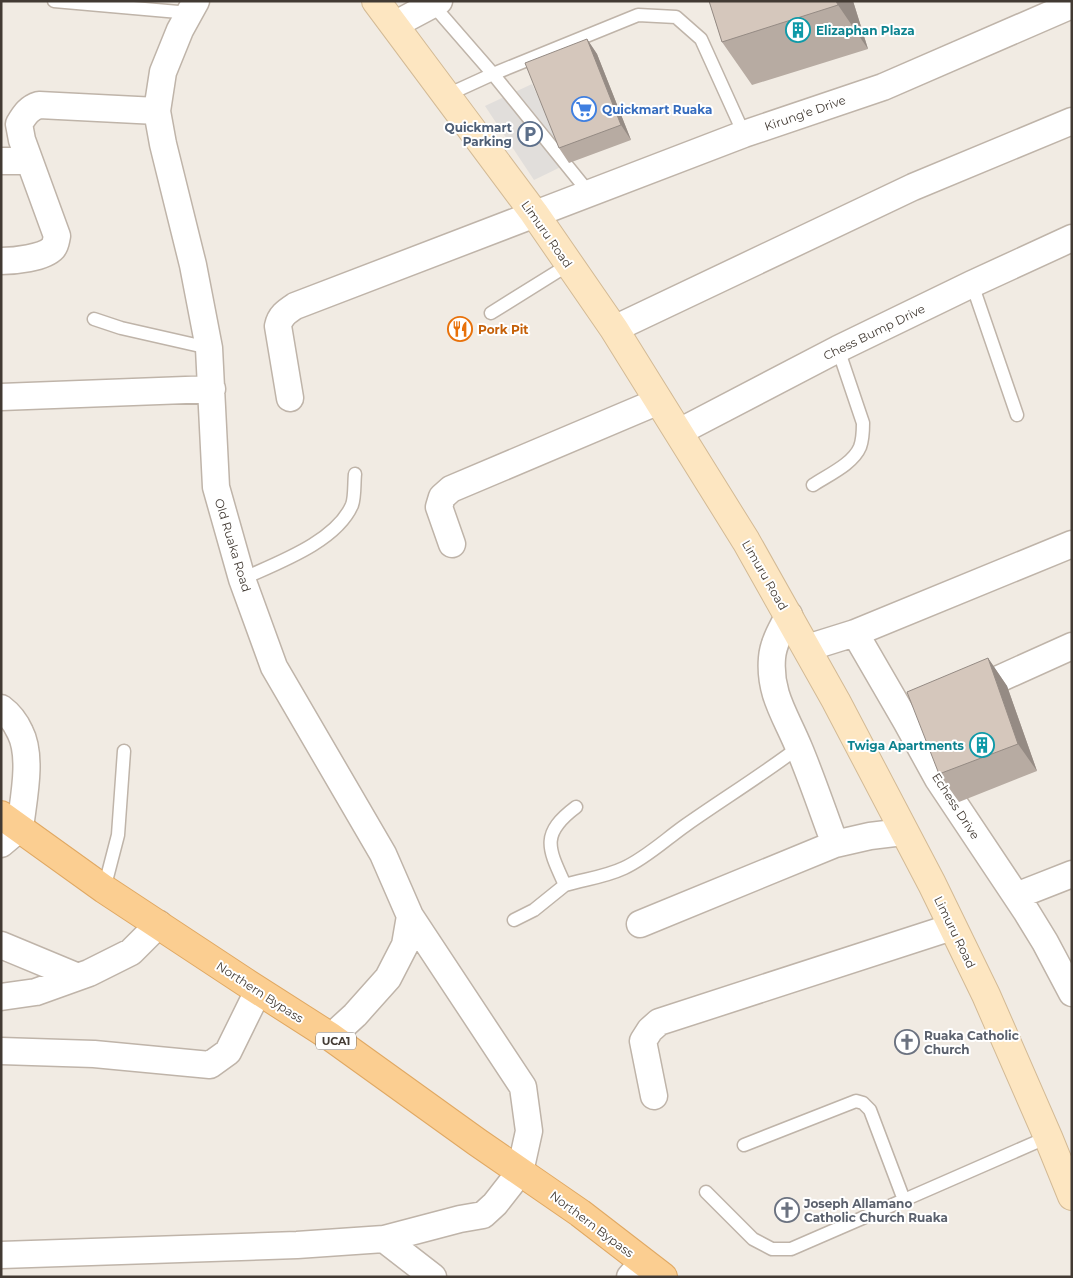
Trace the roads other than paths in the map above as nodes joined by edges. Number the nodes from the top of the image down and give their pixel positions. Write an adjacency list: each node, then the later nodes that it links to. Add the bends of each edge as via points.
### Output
1 (54, 1): 5 (lane)
2 (376, 1): 6 (main road, Limuru Road)
3 (436, 3): 6 (street); 7 (lane)
4 (1072, 5): 11 (street, Kirung'e Drive, via 883,87)
5 (193, 7): 9 (street, Old Ruaka Road, via 162,72)
6 (394, 25): 8 (main road, Limuru Road)
7 (493, 74): 8 (lane); 11 (lane, via 638,15 676,17 701,39); 14 (lane)
8 (448, 95): 15 (main road, Limuru Road)
9 (157, 111): 13 (street, via 32,107 19,124); 23 (street, Old Ruaka Road)
10 (1072, 121): 22 (street, via 913,187)
11 (744, 134): 14 (street, Kirung'e Drive)
12 (1, 161): 13 (street)
13 (29, 161): 17 (street, via 57,236 55,246 33,257)
14 (590, 194): 15 (street, Kirung'e Drive)
15 (534, 213): 18 (main road, Limuru Road); 27 (street, Kirung'e Drive, via 284,313 278,326)
16 (1072, 238): 19 (street, Chess Bump Drive)
17 (1, 261)
18 (568, 265): 20 (lane); 22 (main road, Limuru Road)
19 (972, 284): 24 (street, Chess Bump Drive); 29 (lane)
20 (491, 313)
21 (94, 319): 23 (lane)
22 (614, 329): 28 (main road, Limuru Road)
23 (209, 348): 25 (street, Old Ruaka Road)
24 (838, 349): 30 (street, Chess Bump Drive); 32 (lane, via 863,423 863,436 860,448 850,460)
25 (212, 389): 26 (street); 35 (street, Old Ruaka Road, via 216,487)
26 (1, 398)
27 (290, 398)
28 (659, 401): 30 (main road, Limuru Road); 33 (street, via 451,489 442,497 439,507)
29 (1017, 415)
30 (678, 432): 36 (main road, Limuru Road)
31 (355, 474): 35 (lane, via 352,504 337,527 316,544)
32 (813, 485)
33 (452, 544)
34 (1072, 544): 37 (street)
35 (242, 579): 52 (street, Old Ruaka Road, via 274,667 383,854)
36 (789, 616): 39 (main road, Limuru Road); 42 (street, via 777,638 772,656 772,676 778,703)
37 (855, 633): 39 (street); 51 (street, Echess Drive, via 915,717 938,779)
38 (1072, 646): 40 (street)
39 (807, 648): 46 (main road, Limuru Road)
40 (950, 701)
41 (1, 708): 45 (street, via 21,732 26,768)
42 (799, 748): 47 (street); 49 (lane, via 625,868)
43 (124, 751): 50 (lane, via 118,835)
44 (576, 807): 49 (lane, via 553,830 550,843)
45 (7, 829): 50 (main road, Northern Bypass / UCA1)
46 (903, 832): 47 (street); 56 (main road, Limuru Road)
47 (835, 844): 55 (street)
48 (1072, 874): 51 (street)
49 (565, 885): 53 (lane, via 534,910)
50 (104, 889): 54 (main road, Northern Bypass / UCA1)
51 (1016, 896): 60 (street, Echess Drive)
52 (410, 916): 62 (street, via 405,945 388,978 355,1016); 67 (street, Old Ruaka Road, via 523,1087 530,1131)
53 (514, 920)
54 (159, 924): 58 (street, via 131,952); 59 (main road, Northern Bypass / UCA1)
55 (640, 924)
56 (952, 927): 64 (street, via 659,1022 643,1041); 65 (main road, Limuru Road, via 986,995)
57 (1, 945): 58 (street)
58 (78, 977): 61 (street, via 36,992)
59 (258, 991): 62 (main road, Northern Bypass / UCA1); 63 (street, via 228,1052 210,1065 94,1054)
60 (1072, 993)
61 (1, 997)
62 (331, 1037): 67 (main road, Northern Bypass / UCA1)
63 (1, 1051)
64 (654, 1096)
65 (1048, 1137): 69 (main road, Limuru Road); 70 (lane)
66 (744, 1146): 70 (lane, via 856,1101 863,1103 870,1110)
67 (520, 1172): 71 (street, via 483,1214); 73 (main road, Northern Bypass / UCA1, via 580,1212)
68 (706, 1192): 70 (lane, via 753,1239 772,1249 791,1249)
69 (1072, 1196)
70 (904, 1200)
71 (384, 1239): 72 (street, via 297,1246); 74 (street)
72 (1, 1255)
73 (646, 1272)
74 (433, 1277)

